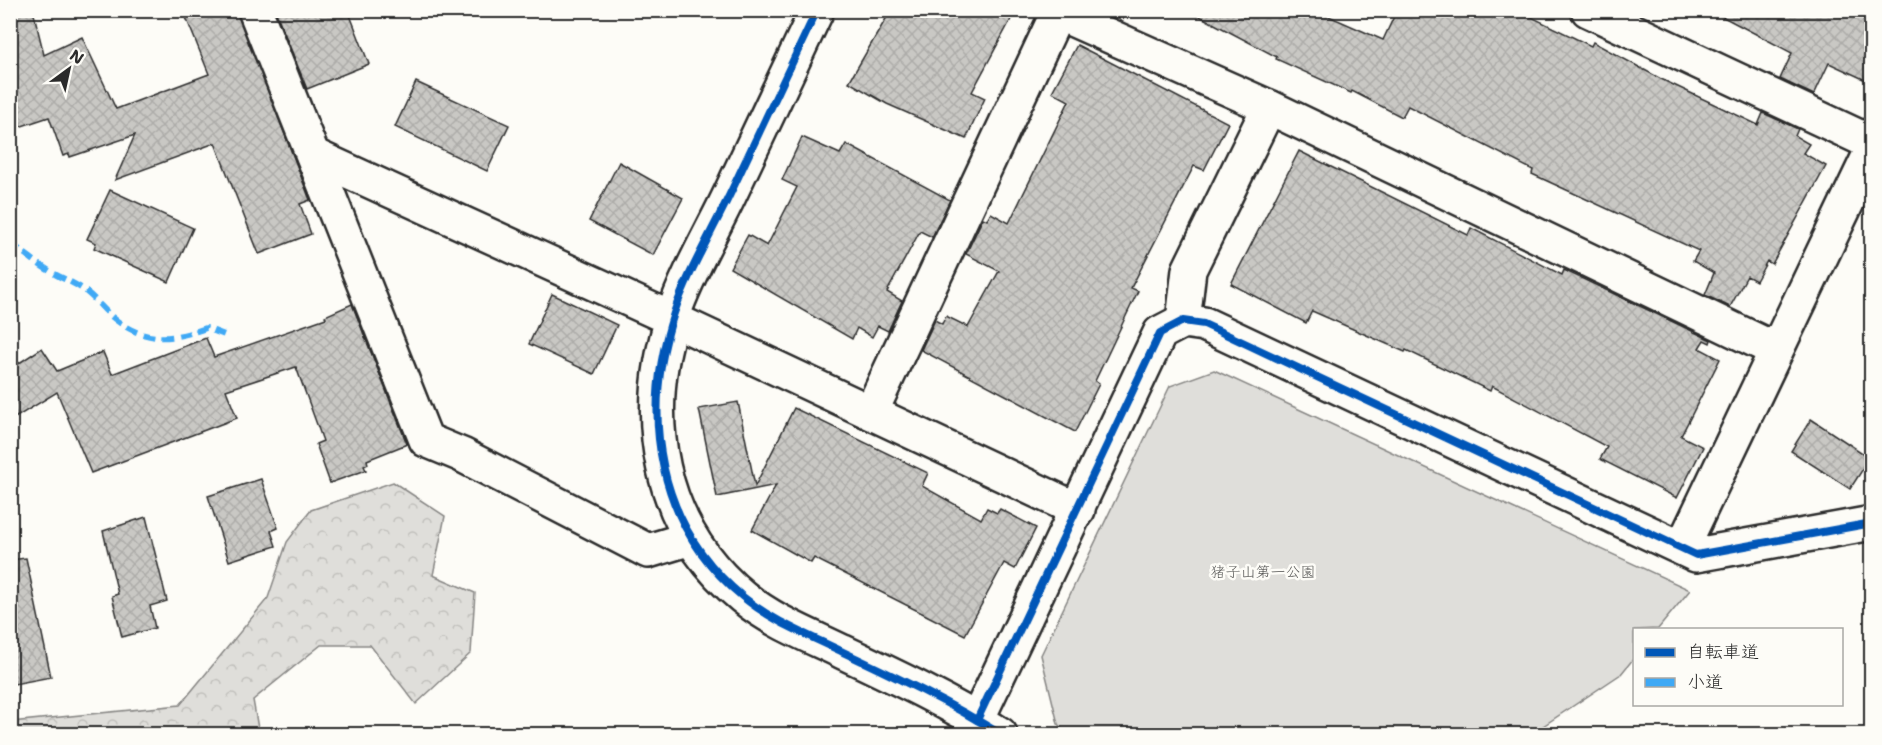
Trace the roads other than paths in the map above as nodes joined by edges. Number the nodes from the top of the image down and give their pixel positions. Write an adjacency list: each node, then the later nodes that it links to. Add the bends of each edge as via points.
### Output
1 (255, 10): 8 (street)
2 (817, 10): 9 (street)
3 (1588, 10): 6 (street)
4 (1059, 12): 5 (street); 12 (street)
5 (1269, 107): 10 (street, via 1189,270); 11 (street)
6 (1872, 143)
7 (1872, 150): 11 (street)
8 (313, 155): 9 (street); 15 (street, via 426,440 648,551)
9 (672, 319): 12 (street); 15 (street, via 659,386 657,436 667,486)
10 (1183, 321): 13 (street, via 1160,333); 16 (street, via 1204,324)
11 (1776, 350): 16 (street)
12 (871, 412): 13 (street)
13 (1078, 510): 17 (street)
14 (1872, 524): 16 (street, via 1696,555)
15 (691, 538): 17 (street, via 713,568 743,597 776,620 954,705)
16 (1682, 548)
17 (989, 727)

